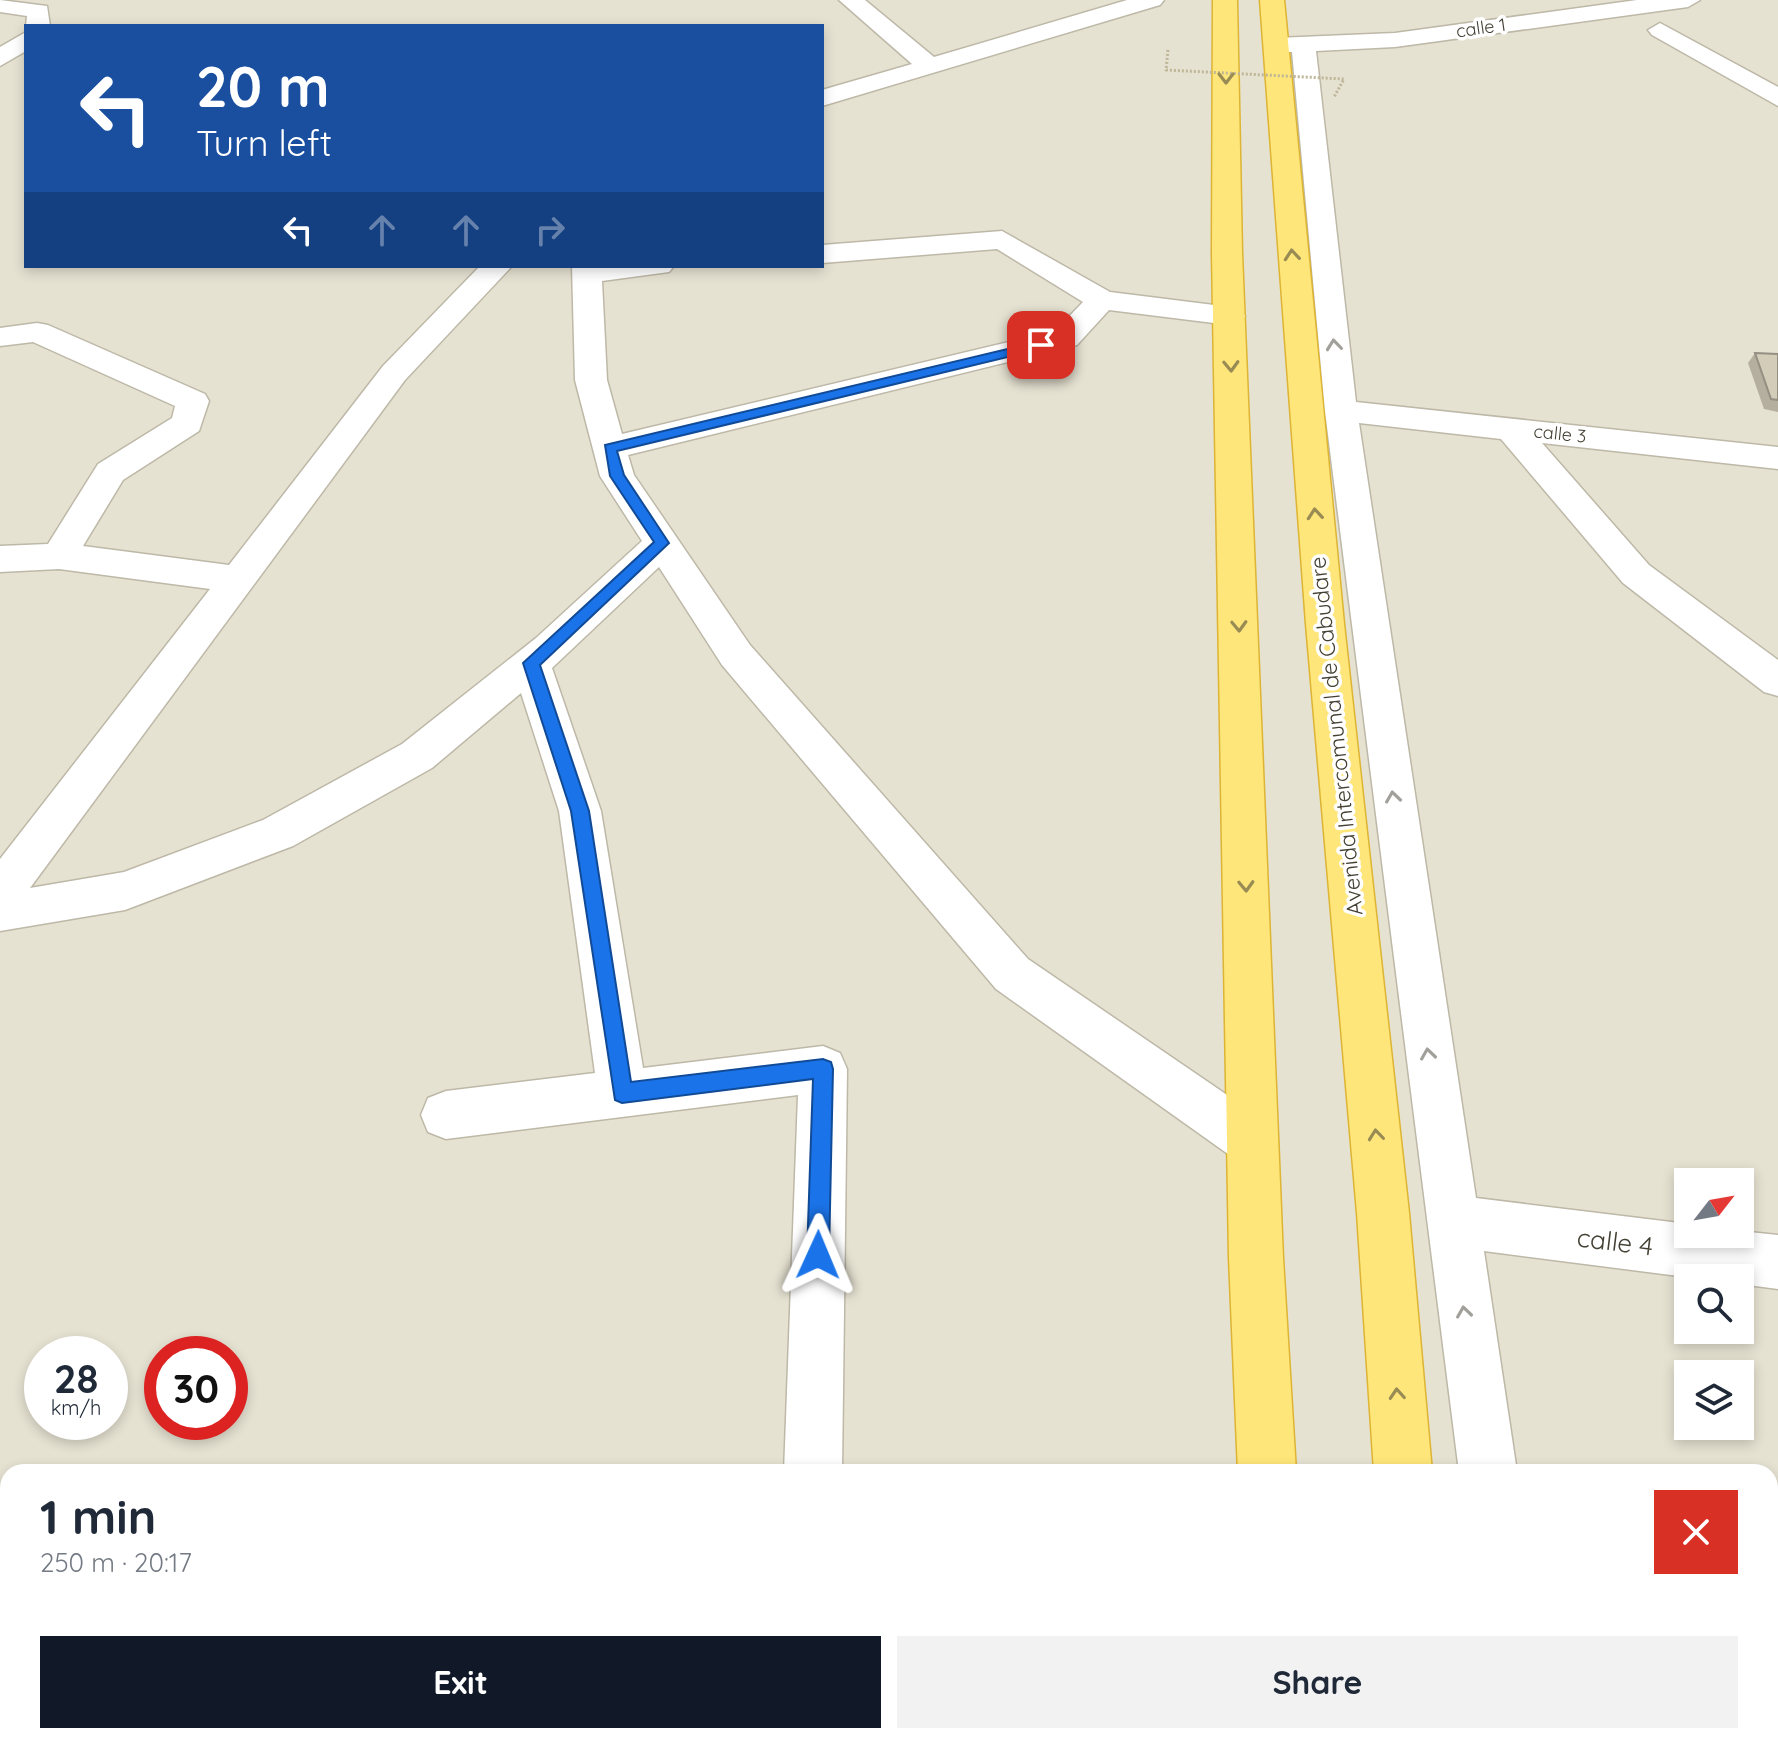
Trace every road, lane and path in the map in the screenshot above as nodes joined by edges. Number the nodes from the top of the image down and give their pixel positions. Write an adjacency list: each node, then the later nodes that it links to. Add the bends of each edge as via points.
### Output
1 (851, 0): 13 (street)
2 (1152, 0): 13 (street)
3 (1225, 0): 22 (highway, one-way to 22)
4 (1272, 0): 10 (highway, Avenida Intercomunal de Cabudare)
5 (1688, 0): 10 (street, calle 1, via 1395,40)
6 (0, 5): 7 (street, via 39,11)
7 (39, 24)
8 (1660, 30): 16 (street)
9 (24, 41): 12 (street)
10 (1289, 45): 24 (street, one-way to 10); 43 (highway, Avenida Intercomunal de Cabudare, one-way to 10, via 1325,624)
11 (1168, 50): 15 (path, bridge, via 1166,70 1344,79)
12 (0, 59)
13 (927, 64): 14 (street)
14 (824, 97)
15 (1334, 97)
16 (1778, 98)
17 (824, 254): 21 (street, via 1002,240)
18 (495, 268): 31 (street, via 394,373)
19 (623, 268): 20 (street)
20 (587, 270): 26 (street, via 591,380)
21 (1102, 300): 22 (street); 26 (street, via 1066,338)
22 (1230, 316): 38 (highway, one-way to 38)
23 (0, 337): 29 (street, via 37,332 193,401 187,423 110,472)
24 (1341, 411): 25 (street, calle 3); 39 (street, one-way to 24)
25 (1511, 429): 27 (street, calle 3); 33 (street, via 1636,574)
26 (610, 448): 28 (street, via 617,476)
27 (1778, 458)
28 (662, 543): 32 (street); 38 (street, via 736,655 1012,974)
29 (59, 556): 30 (street); 31 (street)
30 (0, 559)
31 (238, 579): 34 (street)
32 (531, 663): 35 (street, via 417,756 278,833 125,891); 36 (street, via 580,811)
33 (1778, 681)
34 (0, 893)
35 (0, 912)
36 (622, 1093): 37 (street); 41 (street, via 823,1069)
37 (446, 1115)
38 (1253, 1142): 42 (highway)
39 (1451, 1221): 40 (street, calle 4); 44 (street, one-way to 39)
40 (1778, 1262)
41 (813, 1464)
42 (1267, 1464)
43 (1402, 1464)
44 (1487, 1464)

